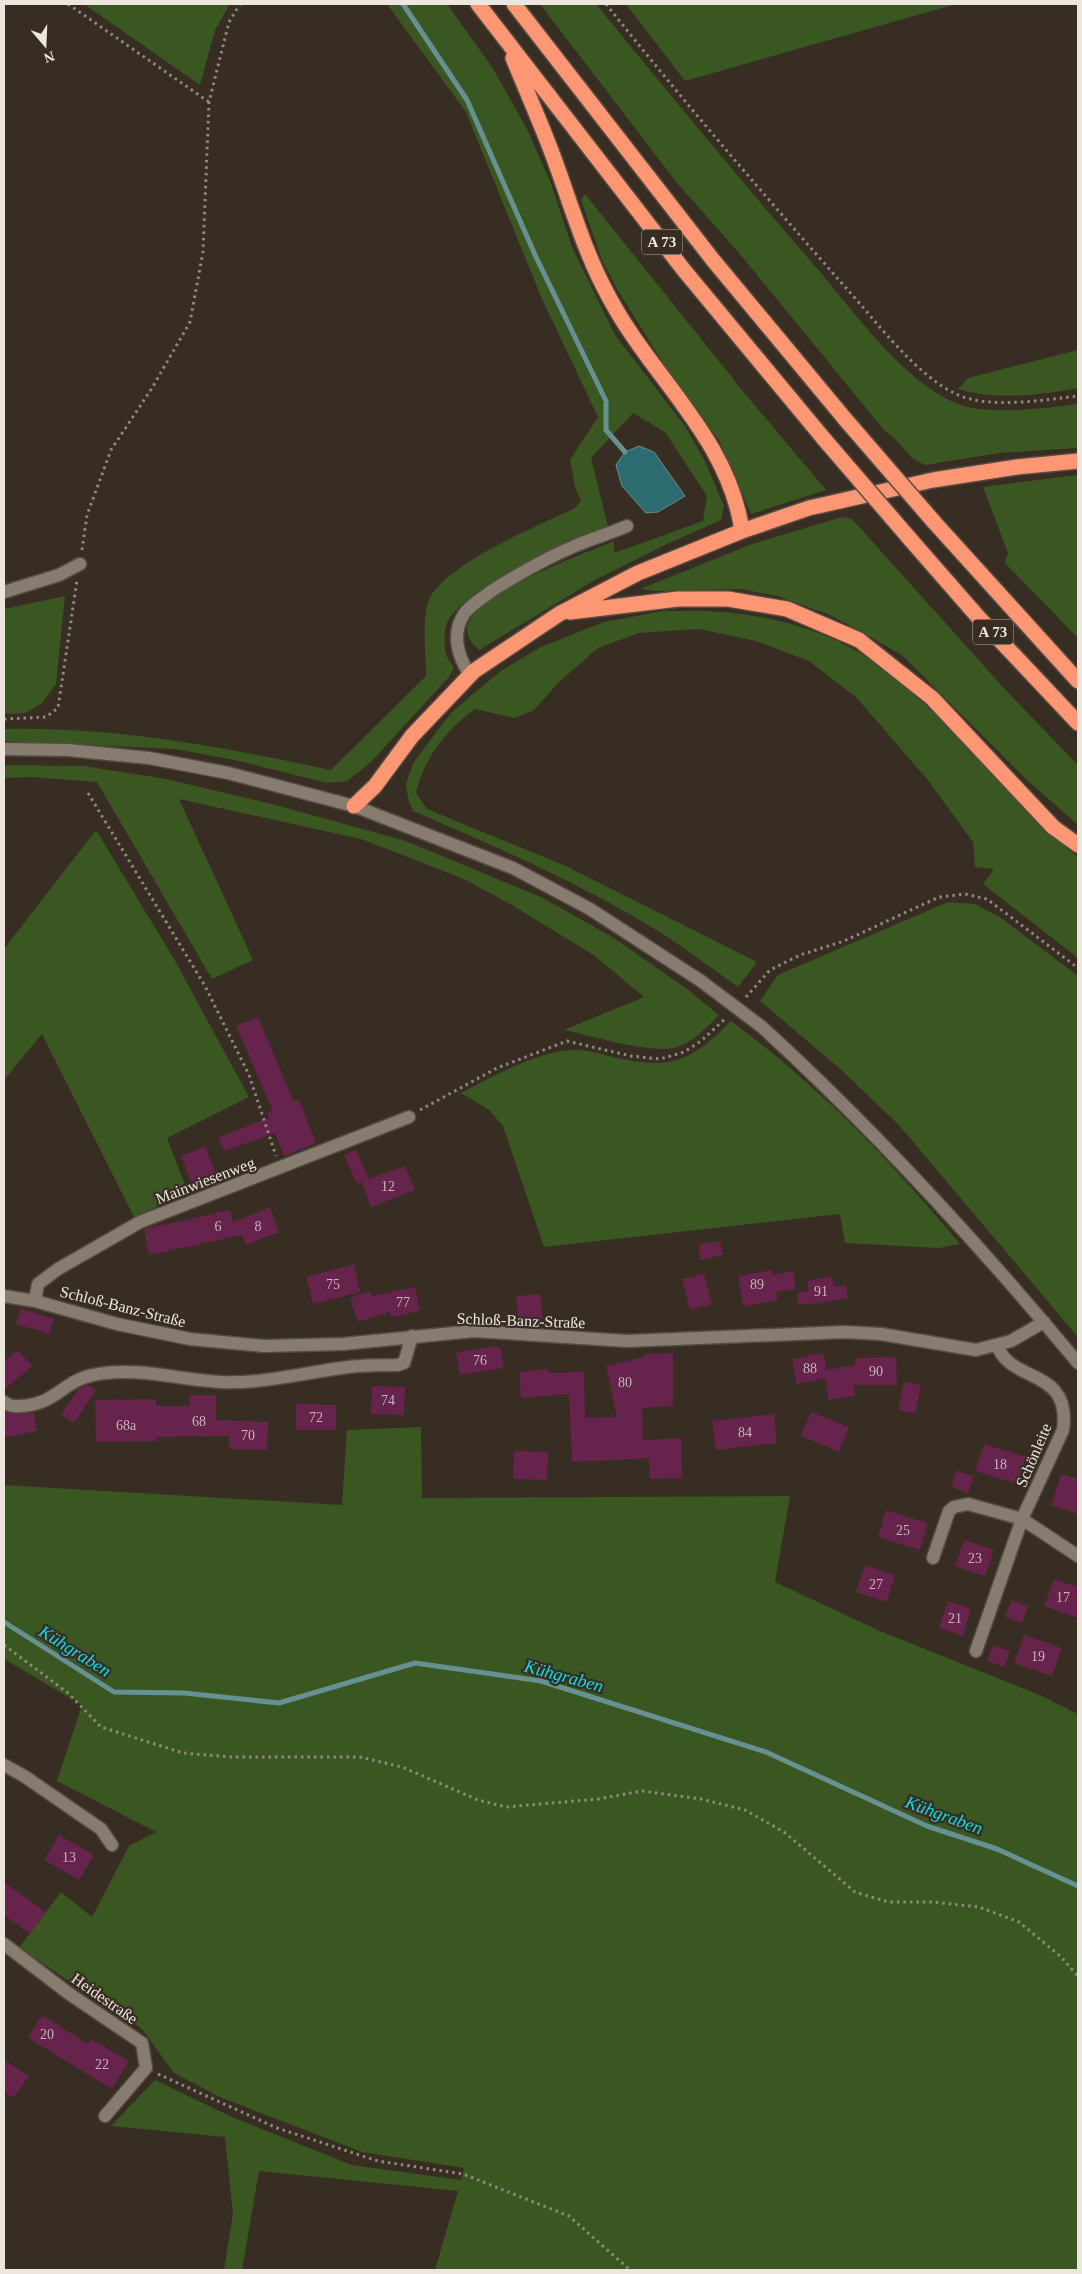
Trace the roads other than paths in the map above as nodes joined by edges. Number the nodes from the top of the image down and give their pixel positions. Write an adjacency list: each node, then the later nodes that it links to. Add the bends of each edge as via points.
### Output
1 (478, 4): 3 (highway, A 73)
2 (514, 4): 11 (highway, A 73, bridge, via 707,253 845,419)
3 (506, 40): 6 (highway, via 602,284 636,340 721,462 735,494); 12 (highway, A 73, bridge, via 683,268 824,439 979,618)
4 (1078, 461): 6 (highway, via 933,480 809,508)
5 (627, 526): 10 (street, via 576,545 516,575 464,614 458,630 457,648)
6 (742, 531): 9 (highway, via 638,573)
7 (80, 564): 8 (street, via 59,576)
8 (4, 592)
9 (559, 614): 10 (highway); 15 (highway, via 678,599 728,599 787,609 859,640 932,698 1053,827)
10 (470, 675): 14 (highway, via 412,736 375,786)
11 (1077, 679)
12 (1078, 723)
13 (4, 749): 14 (street, via 68,750 149,758 228,772)
14 (354, 806): 19 (street, bridge, via 513,868 590,909 701,981 762,1027 825,1085 904,1164)
15 (1078, 845)
16 (409, 1118): 18 (street, Mainwiesenweg, via 140,1222 38,1284)
17 (4, 1296): 18 (street, Schloß-Banz-Straße)
18 (35, 1301): 20 (street, Schloß-Banz-Straße, via 117,1324 190,1339 264,1346 343,1344)
19 (1044, 1322): 21 (street, Schloß-Banz-Straße, via 1011,1341); 22 (street)
20 (412, 1336): 21 (street, Schloß-Banz-Straße, via 474,1331 627,1341 844,1332 881,1334 976,1350); 23 (street, via 404,1363 398,1365 349,1366 284,1379 220,1382 106,1372 88,1376 40,1404 15,1407)
21 (997, 1345): 24 (street, Schönleite, via 1000,1354 1028,1374 1050,1384 1058,1393 1064,1420 1063,1430)
22 (1078, 1363)
23 (4, 1402)
24 (1022, 1519): 25 (street); 26 (street, via 968,1504 954,1507 944,1522); 27 (street, Schönleite)
25 (1078, 1556)
26 (933, 1558)
27 (976, 1651)
28 (4, 1765): 29 (street, via 101,1829)
29 (112, 1845)
30 (4, 1944): 31 (street, Heidestraße, via 68,1993 142,2043 146,2068)
31 (105, 2116)

